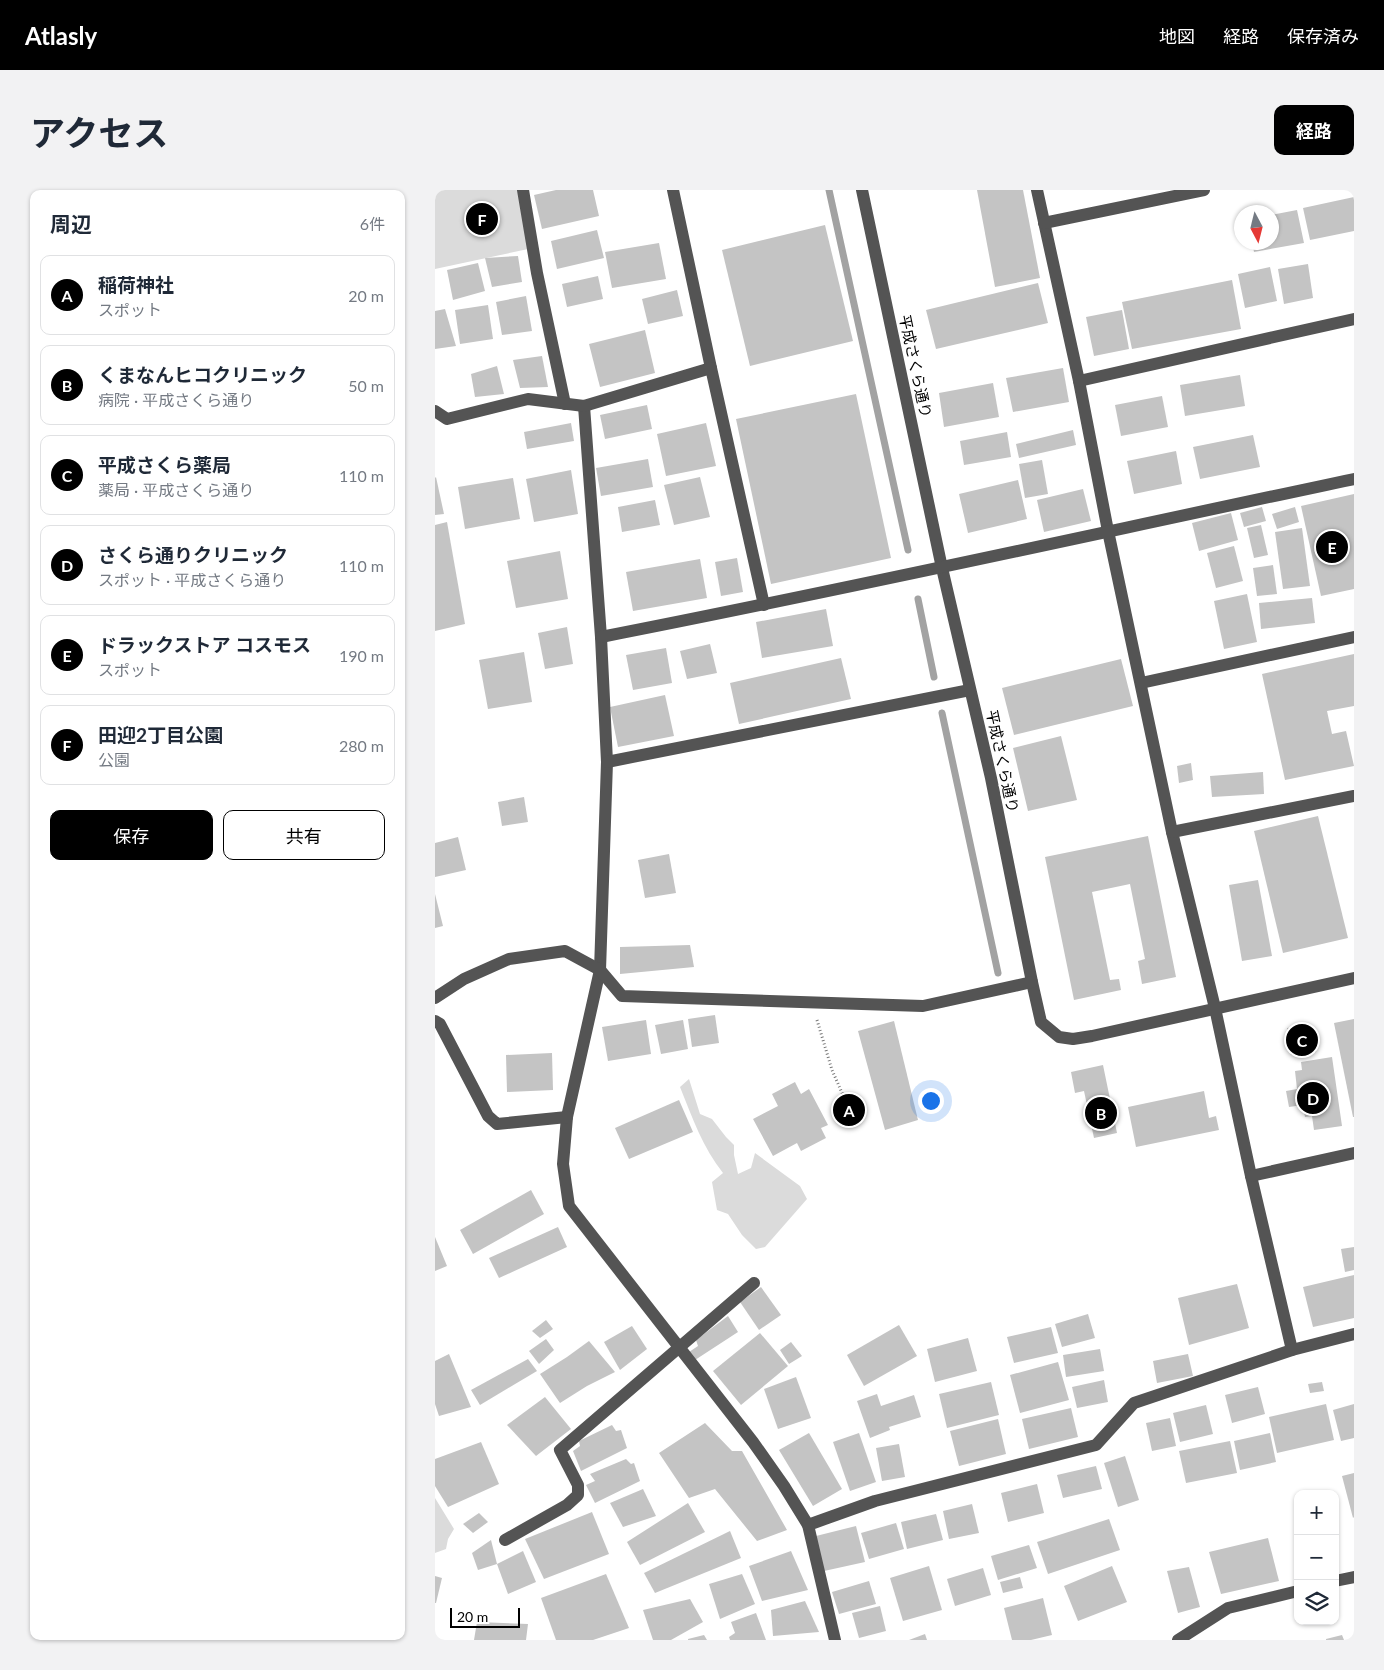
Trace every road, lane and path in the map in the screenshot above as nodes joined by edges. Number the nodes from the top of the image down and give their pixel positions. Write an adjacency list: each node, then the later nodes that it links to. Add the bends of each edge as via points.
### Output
1 (523, 190): 10 (street)
2 (673, 190): 8 (street)
3 (862, 190): 15 (street, 平成さくら通り)
4 (1037, 190): 6 (street)
5 (1204, 190): 6 (street)
6 (1044, 223): 9 (street)
7 (1354, 319): 9 (street)
8 (711, 368): 11 (street); 16 (street)
9 (1079, 381): 14 (street)
10 (565, 404): 11 (street); 12 (street, via 528,399 447,419)
11 (584, 406): 17 (street)
12 (435, 411)
13 (1354, 479): 14 (street)
14 (1108, 531): 15 (street); 19 (street)
15 (942, 568): 16 (street); 20 (street, 平成さくら通り)
16 (764, 605): 17 (street)
17 (601, 637): 21 (street)
18 (1354, 637): 19 (street)
19 (1141, 683): 23 (street)
20 (970, 690): 21 (street); 26 (street, 平成さくら通り, via 991,778)
21 (607, 762): 24 (street)
22 (1354, 796): 23 (street)
23 (1172, 832): 29 (street)
24 (600, 970): 27 (street, via 565,951 509,959 464,979); 28 (street, via 622,996); 32 (street)
25 (1354, 978): 29 (street, 平成さくら通り)
26 (1031, 982): 28 (street, via 923,1006); 29 (street, 平成さくら通り, via 1041,1022 1059,1037 1073,1039)
27 (435, 998)
28 (812, 1003): 31 (path, via 832,1070)
29 (1215, 1008): 34 (street)
30 (435, 1021): 32 (street, via 440,1024 488,1116 497,1124)
31 (847, 1102)
32 (567, 1117): 37 (street, via 563,1164 569,1206)
33 (1354, 1153): 34 (street)
34 (1251, 1176): 38 (street)
35 (754, 1283): 37 (street)
36 (1354, 1334): 38 (street)
37 (679, 1348): 39 (street, via 753,1442); 40 (street, via 559,1450 578,1486 578,1495 567,1505)
38 (1293, 1350): 39 (street, via 1134,1404 1096,1445 875,1501)
39 (808, 1525): 44 (street)
40 (505, 1540)
41 (1354, 1577): 42 (street)
42 (1339, 1581)
43 (1294, 1592): 45 (street, via 1228,1608)
44 (835, 1640)
45 (1178, 1640)

